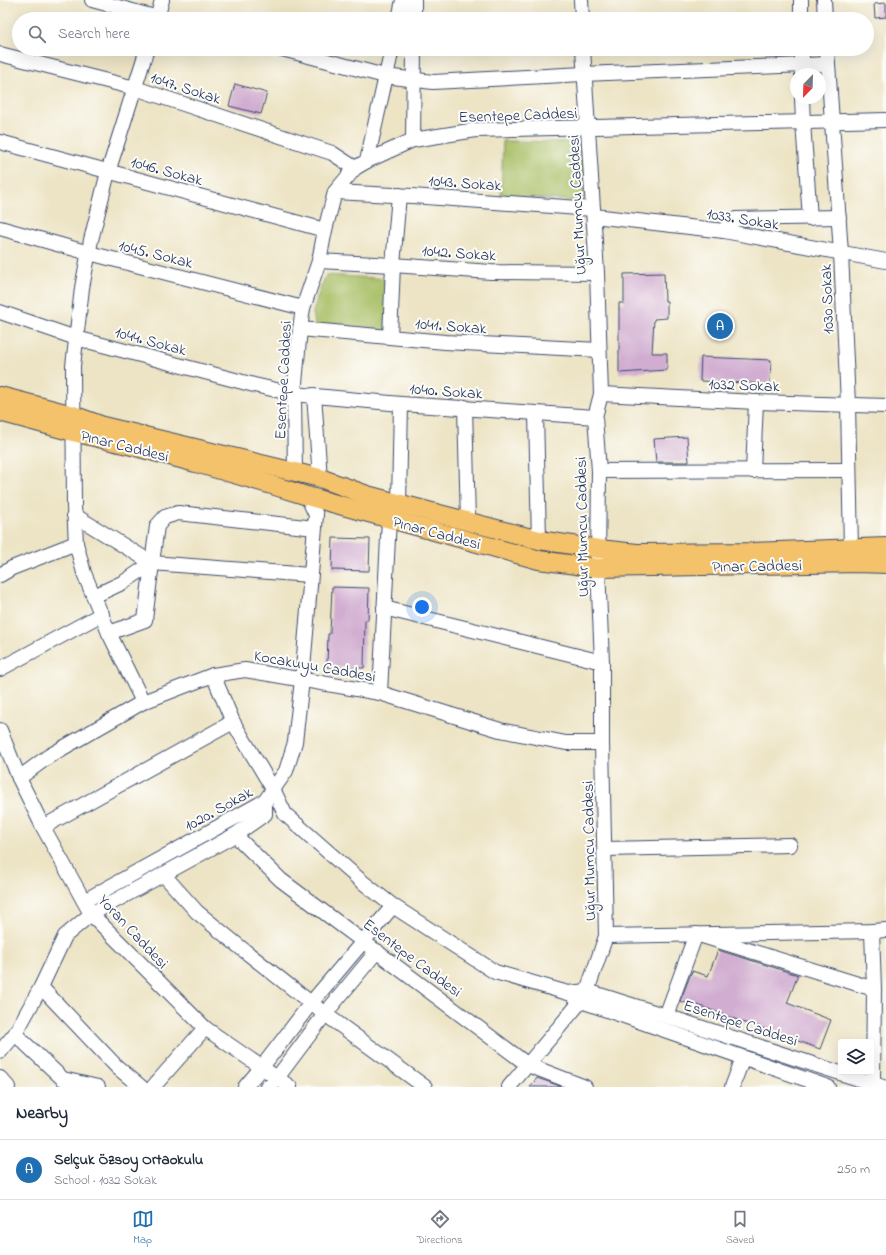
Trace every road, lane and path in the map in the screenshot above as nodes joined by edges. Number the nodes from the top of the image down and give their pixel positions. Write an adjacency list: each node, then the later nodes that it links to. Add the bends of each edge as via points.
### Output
1 (92, 0): 8 (street)
2 (162, 0): 9 (street)
3 (403, 0): 10 (street)
4 (414, 0): 11 (street)
5 (581, 0): 12 (street)
6 (801, 0): 13 (street)
7 (824, 0): 14 (street)
8 (134, 12)
9 (160, 12)
10 (400, 12)
11 (414, 12)
12 (582, 12)
13 (801, 12)
14 (825, 12)
15 (0, 54): 30 (street, 1047. Sokak)
16 (145, 56): 30 (street)
17 (309, 56): 28 (street)
18 (390, 56): 28 (street)
19 (414, 56): 29 (street)
20 (583, 56): 27 (street, Uğur Mumcu Caddesi)
21 (802, 56): 24 (street)
22 (827, 56): 23 (street, 1030 Sokak)
23 (828, 64): 25 (street); 33 (street, 1030 Sokak)
24 (802, 68)
25 (811, 68)
26 (790, 70): 27 (street)
27 (583, 74): 29 (street, via 433,82); 35 (street, Uğur Mumcu Caddesi)
28 (385, 76): 29 (street); 38 (street)
29 (413, 80): 36 (street)
30 (135, 88): 38 (street, 1047. Sokak); 39 (street)
31 (802, 104): 34 (street)
32 (886, 120): 33 (street, Esentepe Caddesi)
33 (832, 122): 34 (street, Esentepe Caddesi); 43 (street, 1030 Sokak)
34 (803, 123): 35 (street, Esentepe Caddesi); 44 (street)
35 (588, 128): 36 (street, Esentepe Caddesi, via 476,130); 42 (street, Uğur Mumcu Caddesi)
36 (413, 140): 38 (street, Esentepe Caddesi)
37 (0, 142): 39 (street, 1046. Sokak)
38 (361, 164): 40 (street, Esentepe Caddesi)
39 (108, 172): 46 (street, 1046. Sokak); 48 (street)
40 (335, 192): 41 (street, 1043. Sokak); 46 (street, Esentepe Caddesi)
41 (399, 195): 42 (street, 1043. Sokak); 52 (street)
42 (594, 212): 47 (street, 1033. Sokak); 53 (street, Uğur Mumcu Caddesi)
43 (839, 217): 44 (street); 49 (street, 1030 Sokak)
44 (810, 218): 47 (street, via 736,219 730,222)
45 (0, 228): 48 (street, 1045. Sokak)
46 (325, 230): 50 (street, Esentepe Caddesi)
47 (724, 231): 49 (street, 1033. Sokak)
48 (88, 253): 54 (street, 1045. Sokak); 58 (street)
49 (841, 253): 51 (street, 1033. Sokak); 66 (street, 1030 Sokak)
50 (319, 261): 52 (street, 1042. Sokak); 54 (street, Esentepe Caddesi)
51 (886, 261)
52 (393, 265): 53 (street, 1042. Sokak, via 491,272); 57 (street)
53 (597, 273): 59 (street, Uğur Mumcu Caddesi)
54 (303, 308): 56 (street, Esentepe Caddesi)
55 (0, 312): 58 (street, 1044. Sokak)
56 (300, 329): 57 (street, 1041. Sokak); 60 (street, Esentepe Caddesi)
57 (390, 337): 59 (street, 1041. Sokak)
58 (76, 338): 60 (street, 1044. Sokak); 72 (street, via 73,366)
59 (599, 350): 61 (street, Uğur Mumcu Caddesi)
60 (294, 394): 62 (street, 1040. Sokak); 76 (street, Esentepe Caddesi)
61 (601, 394): 64 (street, 1032 Sokak); 71 (street, Uğur Mumcu Caddesi)
62 (314, 395): 65 (street, 1040. Sokak); 77 (street, Esentepe Caddesi)
63 (0, 396): 72 (main road, Pınar Caddesi)
64 (756, 402): 66 (street, 1032 Sokak); 75 (street)
65 (401, 404): 68 (street, 1040. Sokak); 79 (street)
66 (848, 404): 67 (street, 1032 Sokak); 73 (street, 1030 Sokak)
67 (886, 406)
68 (465, 407): 70 (street, 1040. Sokak); 82 (street)
69 (0, 412): 72 (main road, Pınar Caddesi)
70 (536, 414): 71 (street, 1040. Sokak); 84 (street)
71 (595, 417): 74 (street, Uğur Mumcu Caddesi)
72 (73, 424): 76 (main road, Pınar Caddesi, via 103,426); 78 (main road, Pınar Caddesi, via 132,446); 80 (street)
73 (849, 470): 75 (street); 87 (street, 1030 Sokak)
74 (599, 471): 75 (street); 88 (street, Uğur Mumcu Caddesi)
75 (753, 471)
76 (295, 473): 77 (main road, Pınar Caddesi); 78 (main road)
77 (320, 478): 78 (main road); 79 (main road, Pınar Caddesi)
78 (307, 496): 81 (main road, Pınar Caddesi); 83 (street, via 316,515)
79 (399, 503): 82 (main road, Pınar Caddesi)
80 (74, 515): 85 (street); 89 (street)
81 (389, 519): 91 (main road, Pınar Caddesi, via 539,560); 95 (street)
82 (468, 521): 84 (main road, Pınar Caddesi)
83 (315, 528): 89 (street, via 178,513 164,517 157,526); 93 (street)
84 (539, 540): 88 (main road, Pınar Caddesi)
85 (76, 543): 92 (street); 94 (street, via 84,573)
86 (886, 547): 87 (main road, Pınar Caddesi)
87 (851, 549): 88 (main road, Pınar Caddesi, via 637,553)
88 (599, 550): 91 (street, Uğur Mumcu Caddesi)
89 (152, 563): 93 (street); 94 (street, via 124,582); 97 (street, via 145,620)
90 (886, 564): 91 (main road, Pınar Caddesi)
91 (598, 568): 98 (street, Uğur Mumcu Caddesi)
92 (0, 575)
93 (310, 575): 101 (street)
94 (94, 596): 96 (street)
95 (384, 608): 98 (street); 102 (street)
96 (102, 614): 97 (street); 99 (street)
97 (109, 633): 103 (street)
98 (602, 662): 106 (street, Uğur Mumcu Caddesi)
99 (0, 669)
100 (213, 675): 101 (street, Kocakuyu Caddesi, via 245,670); 103 (street, Kocakuyu Caddesi); 104 (street)
101 (302, 680): 102 (street, Kocakuyu Caddesi); 108 (street, via 295,742 286,771)
102 (380, 693): 106 (street, Kocakuyu Caddesi, via 500,730 566,743)
103 (143, 702): 107 (street, Kocakuyu Caddesi, via 49,756)
104 (233, 722): 108 (street); 110 (street)
105 (0, 730): 107 (street, Yoran Caddesi)
106 (602, 742): 113 (street, Uğur Mumcu Caddesi)
107 (19, 778): 110 (street, Yoran Caddesi)
108 (273, 789): 109 (street); 116 (street, via 285,814)
109 (265, 801): 111 (street, 1020. Sokak, via 265,814); 115 (street, 1020. Sokak)
110 (42, 828): 115 (street, Yoran Caddesi)
111 (235, 835): 114 (street, 1020. Sokak); 121 (street, Esentepe Caddesi, via 281,880)
112 (790, 845): 113 (street)
113 (605, 849): 120 (street, Uğur Mumcu Caddesi)
114 (163, 874): 117 (street, 1020. Sokak); 126 (street, via 198,912)
115 (84, 901): 117 (street, Yoran Caddesi)
116 (393, 906): 121 (street); 125 (street, via 495,972)
117 (91, 914): 123 (street, 1020. Sokak, via 66,936); 129 (street, Yoran Caddesi)
118 (879, 930): 119 (street); 124 (street)
119 (696, 934): 120 (street); 124 (street); 128 (street)
120 (606, 936): 125 (street, Uğur Mumcu Caddesi)
121 (364, 941): 122 (street, Esentepe Caddesi); 126 (street)
122 (377, 951): 127 (street); 133 (street, Esentepe Caddesi)
123 (42, 987): 130 (street, 1020. Sokak); 140 (street, via 117,1067)
124 (874, 989): 137 (street)
125 (584, 996): 128 (street, Esentepe Caddesi); 132 (street, Esentepe Caddesi); 133 (street)
126 (311, 1003): 127 (street); 134 (street)
127 (325, 1014): 136 (street); 144 (street)
128 (666, 1016): 137 (street, Esentepe Caddesi)
129 (206, 1028): 134 (street, Yoran Caddesi); 141 (street)
130 (15, 1034): 131 (street, 1020. Sokak); 139 (street, via 63,1079)
131 (0, 1052)
132 (743, 1058): 147 (street); 148 (street, Esentepe Caddesi)
133 (528, 1065): 145 (street); 146 (street, Esentepe Caddesi)
134 (262, 1067): 136 (street, Yoran Caddesi); 142 (street)
135 (0, 1078): 138 (street)
136 (272, 1084): 143 (street, Yoran Caddesi)
137 (878, 1086)
138 (8, 1087)
139 (98, 1087)
140 (141, 1087)
141 (153, 1087)
142 (245, 1087)
143 (290, 1087)
144 (425, 1087)
145 (509, 1087)
146 (585, 1087)
147 (732, 1087)
148 (828, 1087)

